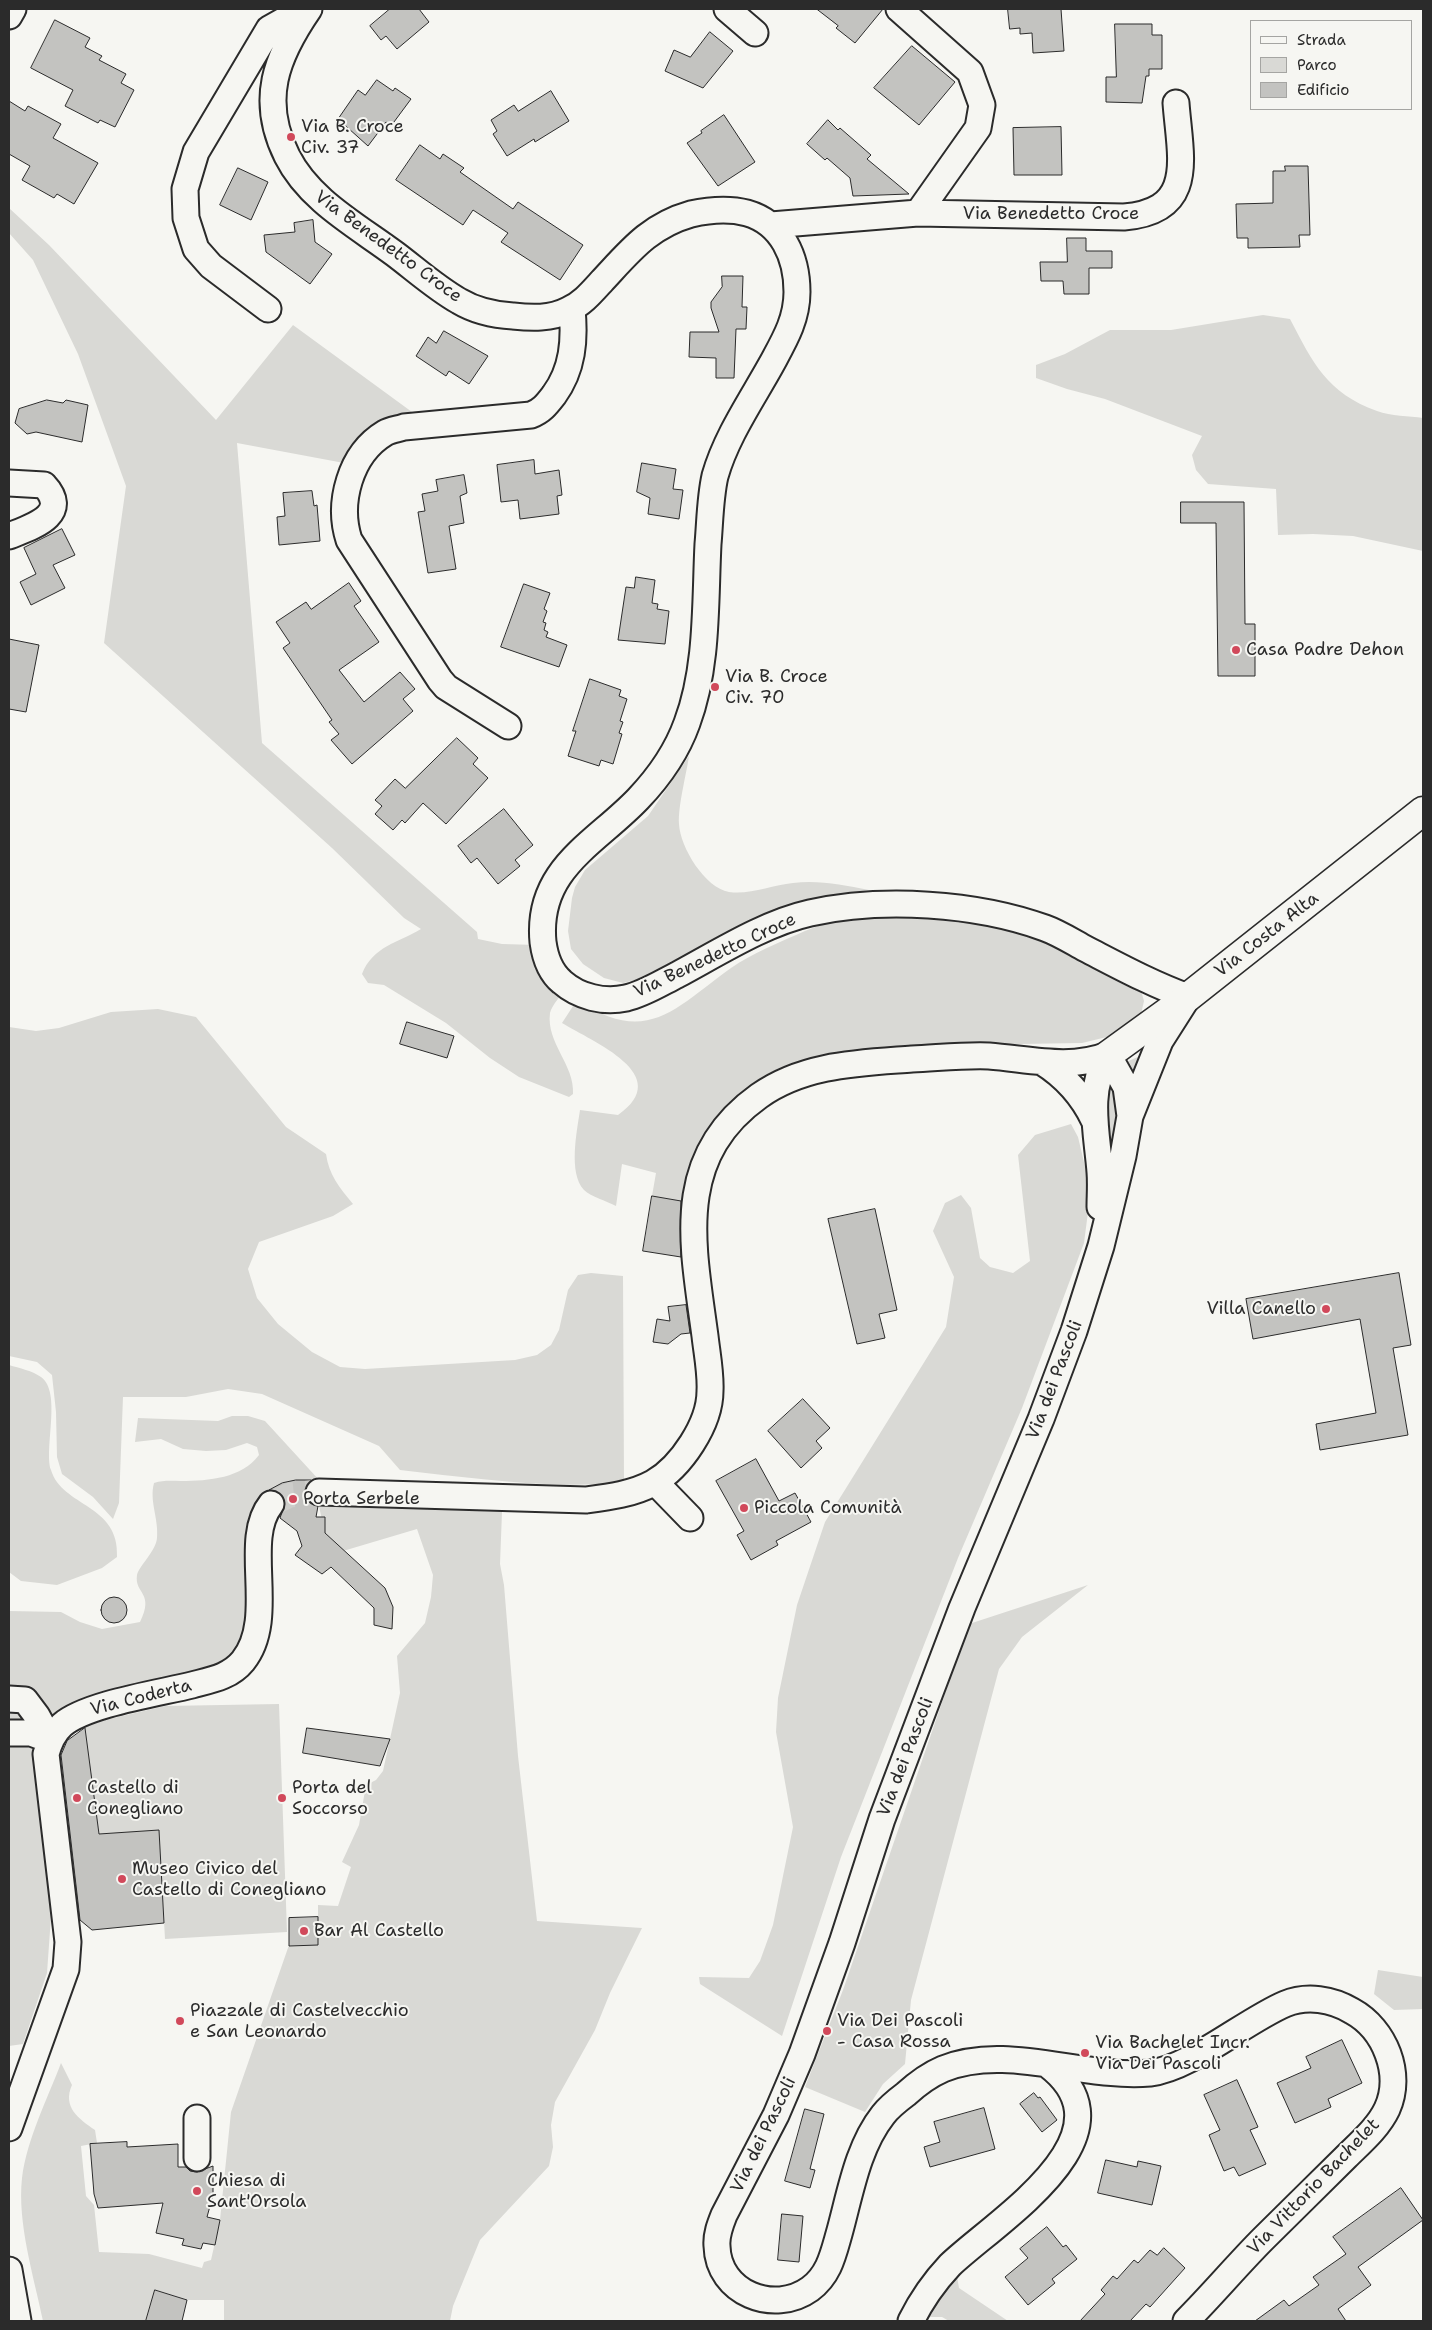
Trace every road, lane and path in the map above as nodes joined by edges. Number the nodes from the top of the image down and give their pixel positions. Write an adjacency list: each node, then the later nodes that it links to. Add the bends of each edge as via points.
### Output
1 (13, 9): 5 (street)
2 (727, 9): 6 (street)
3 (906, 11): 8 (street, via 970,72 982,105 978,128)
4 (306, 13): 10 (street, Via Benedetto Croce, via 281,53 274,105 275,127 280,142 308,190 458,301 481,310 519,317 542,318); 11 (street, via 269,29 196,152 185,189 186,218 196,249 211,266)
5 (9, 16)
6 (755, 33)
7 (1176, 103): 8 (street, Via Benedetto Croce, via 1180,177 1173,194 1161,208 1143,215 1124,217)
8 (918, 213): 9 (street, Via Benedetto Croce)
9 (770, 225): 10 (street, Via Benedetto Croce, via 755,215 735,210 711,210 664,222 641,240); 16 (street, Via Benedetto Croce, via 786,242 794,260 797,292 794,322 726,448 715,477 710,505 702,660 694,701 674,753 663,768 639,798 575,854 555,880 544,914 542,934 545,955 554,974 581,994 600,999 621,999 646,991 753,935 805,914 852,906 938,906 981,912 1047,929)
10 (572, 309): 14 (street, via 571,362 564,382 545,406 531,415 387,432 369,444 359,459 345,500 344,524 349,540 440,680)
11 (268, 310)
12 (9, 483): 13 (street, via 44,485 51,492 54,503 50,516)
13 (9, 536)
14 (508, 726)
15 (1423, 811): 16 (main road, Via Costa Alta)
16 (1188, 997): 17 (main road, Via Costa Alta); 19 (street, Via dei Pascoli, via 1160,1041)
17 (1108, 1056): 18 (street, via 1094,1061); 19 (street, via 1126,1087); 20 (street, Via dei Pascoli, via 1095,1087)
18 (1042, 1062): 20 (street, Via dei Pascoli, via 1073,1086); 22 (street, via 958,1056 831,1067 776,1085 729,1124 708,1157 698,1181 692,1230 710,1392 708,1408 693,1443)
19 (1130, 1116): 21 (street, Via dei Pascoli)
20 (1094, 1120): 21 (street, Via dei Pascoli, via 1100,1174)
21 (1101, 1246): 29 (street, Via dei Pascoli, via 1044,1410 962,1608 882,1819 802,2054 776,2115 724,2215 717,2248 723,2271 743,2292 765,2300 796,2297 811,2288 821,2279 831,2261 857,2169 872,2132 884,2114 922,2080 942,2069 1002,2060)
22 (655, 1482): 23 (street, via 636,1491 586,1500); 25 (street)
23 (320, 1492)
24 (271, 1504): 28 (street, Via Coderta, via 265,1512 260,1536 259,1618 253,1646 242,1662 223,1677 86,1711 61,1726)
25 (690, 1518)
26 (9, 1699): 28 (street, via 25,1700)
27 (9, 1733): 28 (street, via 32,1733)
28 (50, 1740): 31 (street, via 46,1762 67,1933 66,1969)
29 (1048, 2065): 35 (street, via 1066,2083 1076,2108 1077,2126 1069,2151 1045,2182 950,2266 922,2301); 36 (street, Via Vittorio Bachelet, via 1132,2074 1166,2070 1287,2003 1301,2000 1326,2001 1348,2008 1367,2021 1384,2044 1392,2070 1392,2086 1391,2099 1378,2124)
30 (197, 2118): 32 (street)
31 (9, 2128)
32 (197, 2158)
33 (9, 2270): 34 (street)
34 (18, 2321)
35 (911, 2321)
36 (1186, 2321)

